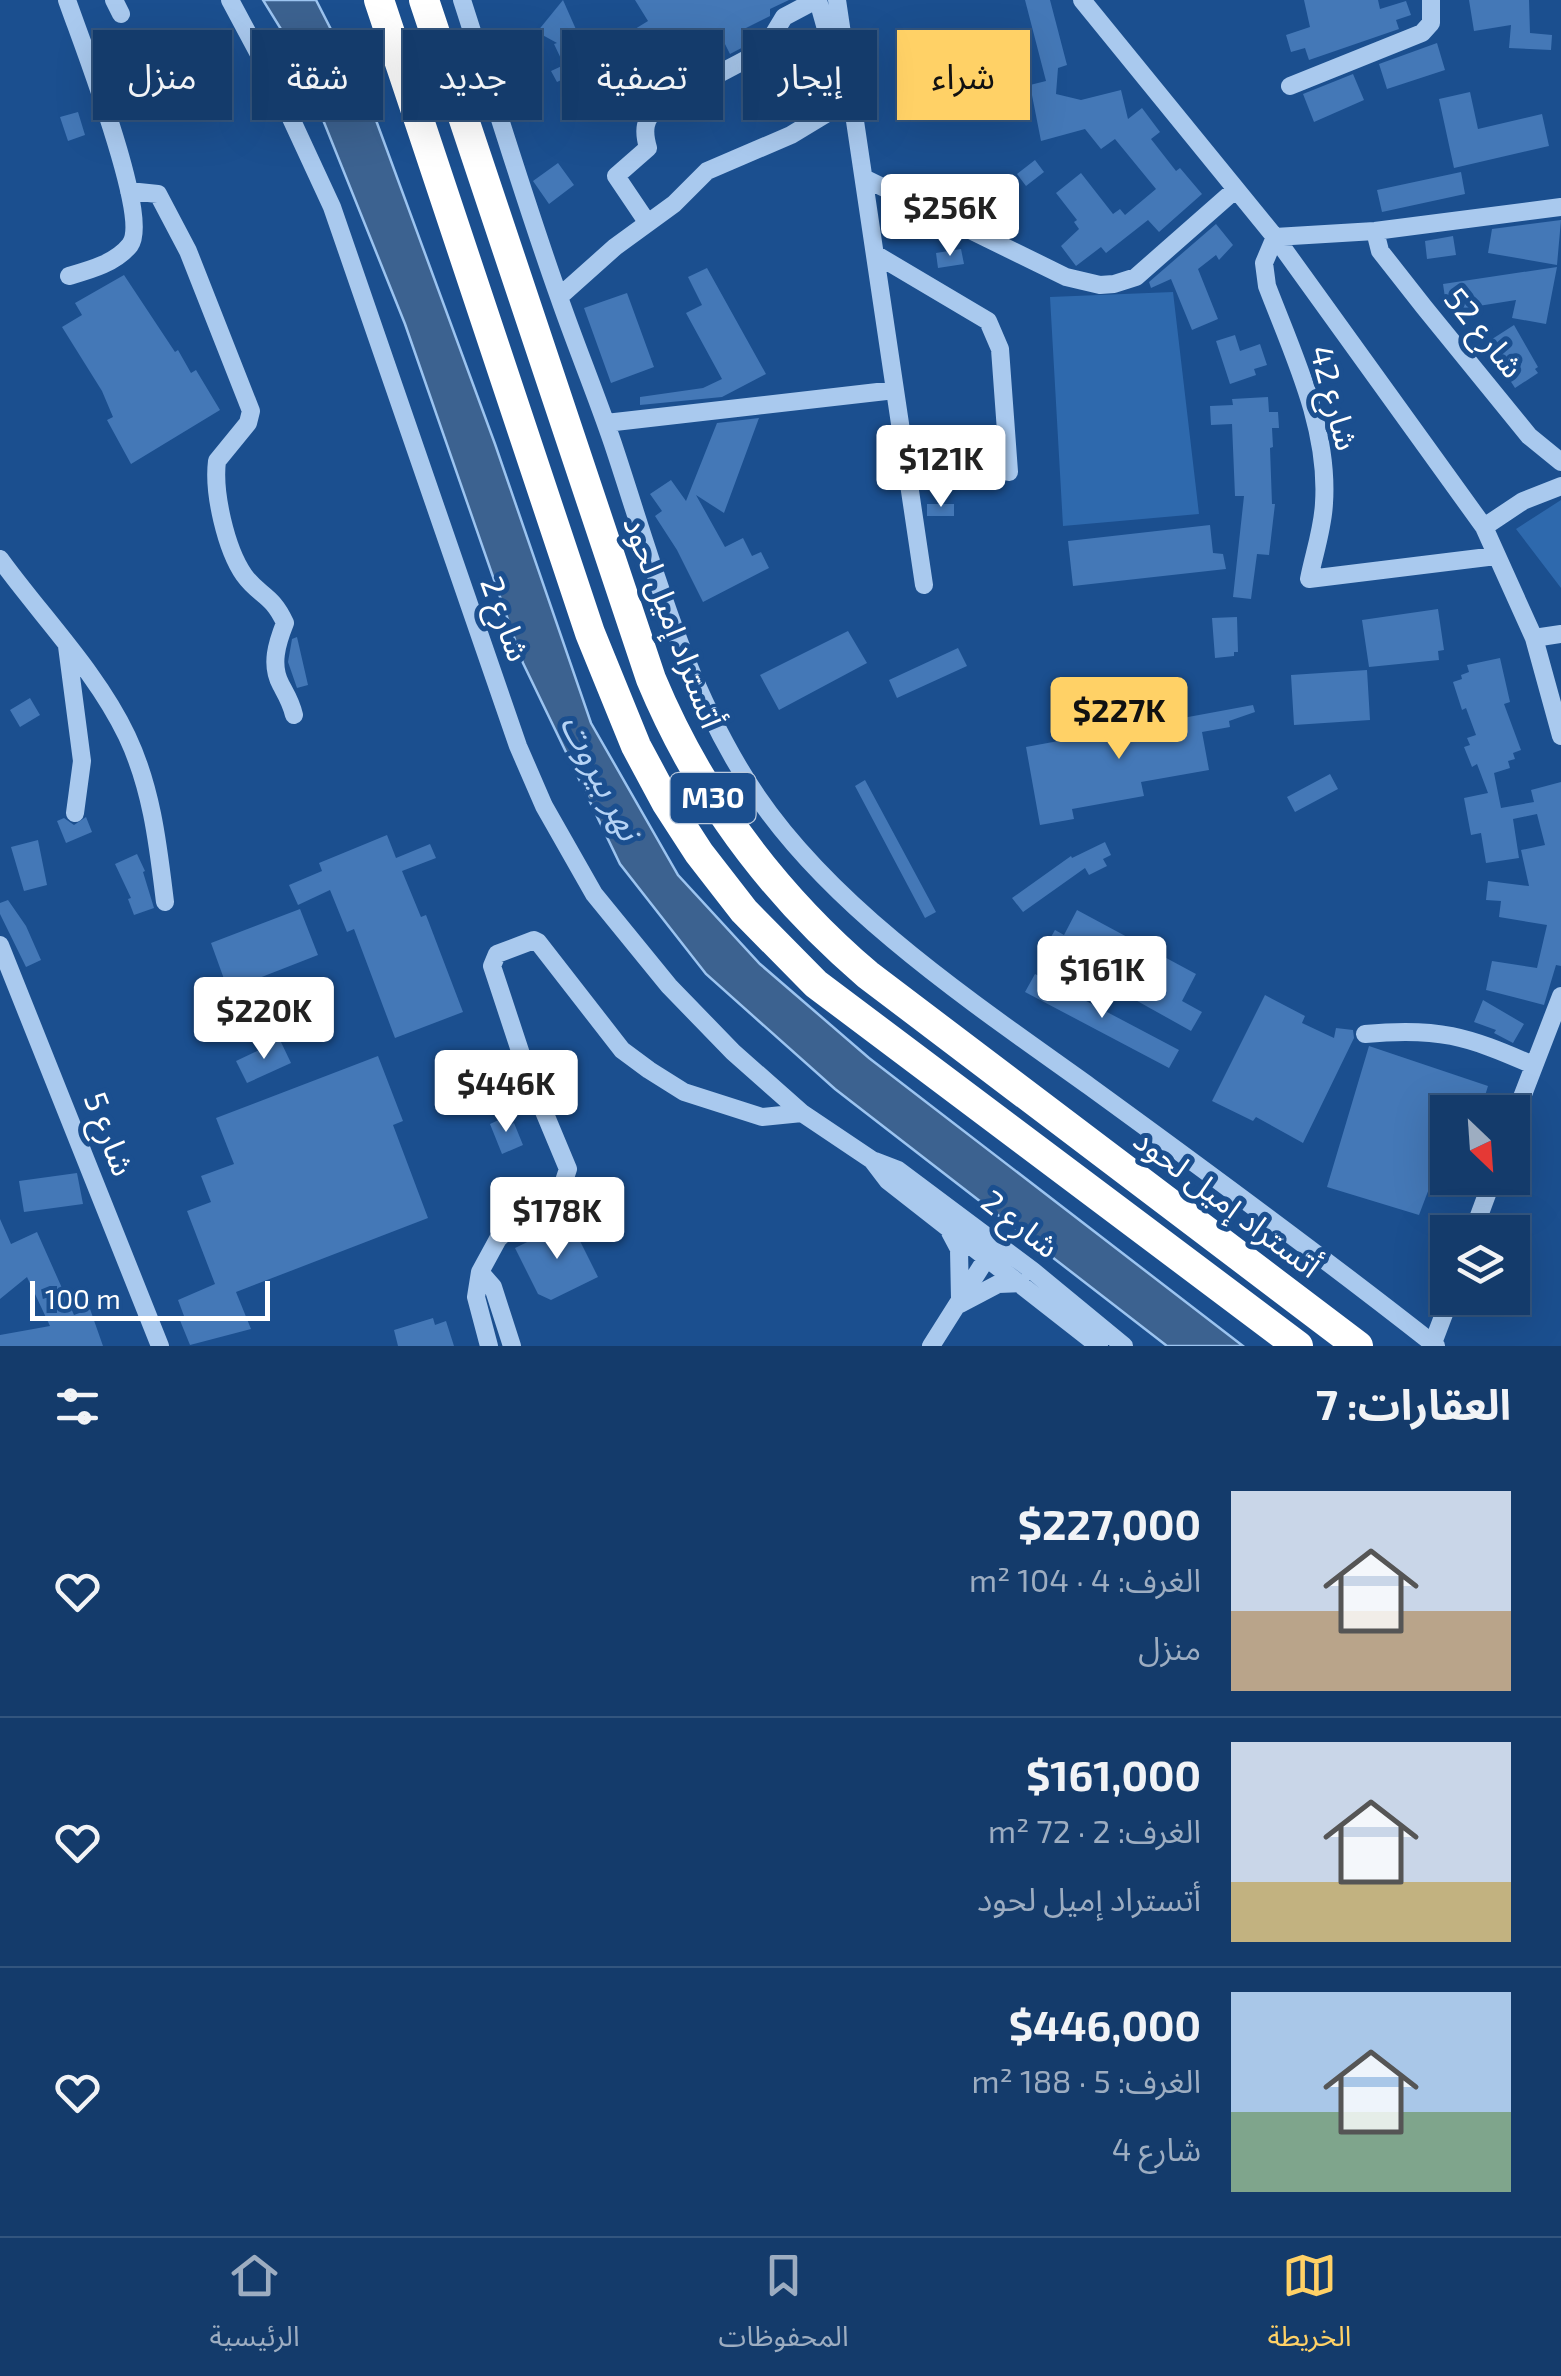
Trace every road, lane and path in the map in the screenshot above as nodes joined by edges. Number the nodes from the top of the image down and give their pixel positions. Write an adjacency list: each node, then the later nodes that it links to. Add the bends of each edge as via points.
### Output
1 (67, 0): 14 (street)
2 (230, 0): 43 (street, شارع 2, via 332,207 544,806 594,894 669,986)
3 (379, 0): 58 (highway, M30, via 590,633 636,746 699,853 816,984)
4 (424, 0): 59 (highway, أتستراد إميل لحود / M30, via 651,679 726,818 789,898 868,974)
5 (462, 0): 21 (street)
6 (817, 0): 10 (street); 16 (street, via 836,80 834,106 791,135 707,172)
7 (838, 0): 12 (street)
8 (1082, 0): 13 (street)
9 (1431, 0): 11 (street, via 1431,23 1422,34)
10 (780, 8): 16 (street, via 764,50 650,114 648,148 616,176)
11 (1290, 86)
12 (864, 178): 13 (street, via 1066,277 1100,285 1136,277); 19 (street)
13 (1236, 189): 18 (street)
14 (129, 191): 20 (street, via 132,243 104,264); 34 (street, via 158,194 188,251 250,411 248,424 217,462 218,503 244,576 276,603 285,623 275,648 276,670)
15 (1561, 207): 17 (street)
16 (647, 222): 21 (street)
17 (1375, 232): 18 (street); 24 (street, شارع 52, via 1380,251 1530,436)
18 (1275, 237): 27 (street); 28 (street, شارع 42, via 1264,263 1267,286 1317,425 1323,465 1324,504 1310,579)
19 (875, 254): 22 (street); 25 (street, via 988,320 1000,349)
20 (69, 276)
21 (559, 297): 23 (street)
22 (895, 390): 23 (street); 30 (street)
23 (606, 423): 51 (street, via 692,680 757,797 804,856 967,998)
24 (1557, 450)
25 (1009, 472)
26 (1561, 486): 27 (street)
27 (1484, 527): 28 (street)
28 (1496, 556): 32 (street)
29 (0, 559): 33 (street)
30 (924, 585)
31 (1561, 634): 32 (street)
32 (1534, 638): 35 (street)
33 (67, 646): 36 (street, via 82,761); 37 (street, via 126,734 143,778)
34 (294, 715)
35 (1561, 736)
36 (75, 813)
37 (165, 902)
38 (0, 944): 52 (street, شارع 5)
39 (1561, 996): 41 (street)
40 (1365, 1034): 41 (street, via 1412,1029 1455,1035)
41 (1533, 1066): 42 (street)
42 (1522, 1095)
43 (802, 1112): 44 (street, شارع 2); 47 (street, via 762,1118 684,1092 622,1050 538,942 496,954 492,966 564,1155 567,1179 548,1203 498,1239)
44 (872, 1160): 45 (street, شارع 2, via 888,1181); 46 (street, شارع 2, via 898,1170)
45 (941, 1220): 46 (street, شارع 2); 49 (street, via 959,1249)
46 (991, 1250): 48 (street, شارع 2); 49 (street); 57 (street, شارع 2)
47 (480, 1272): 53 (street, via 476,1297); 54 (street, via 494,1287)
48 (1021, 1283): 49 (street, via 998,1284); 56 (street, شارع 2)
49 (958, 1304): 55 (street)
50 (1445, 1315): 51 (street)
51 (1435, 1345)
52 (160, 1346)
53 (489, 1346)
54 (512, 1346)
55 (931, 1346)
56 (1099, 1346)
57 (1124, 1346)
58 (1298, 1346)
59 (1358, 1346)

